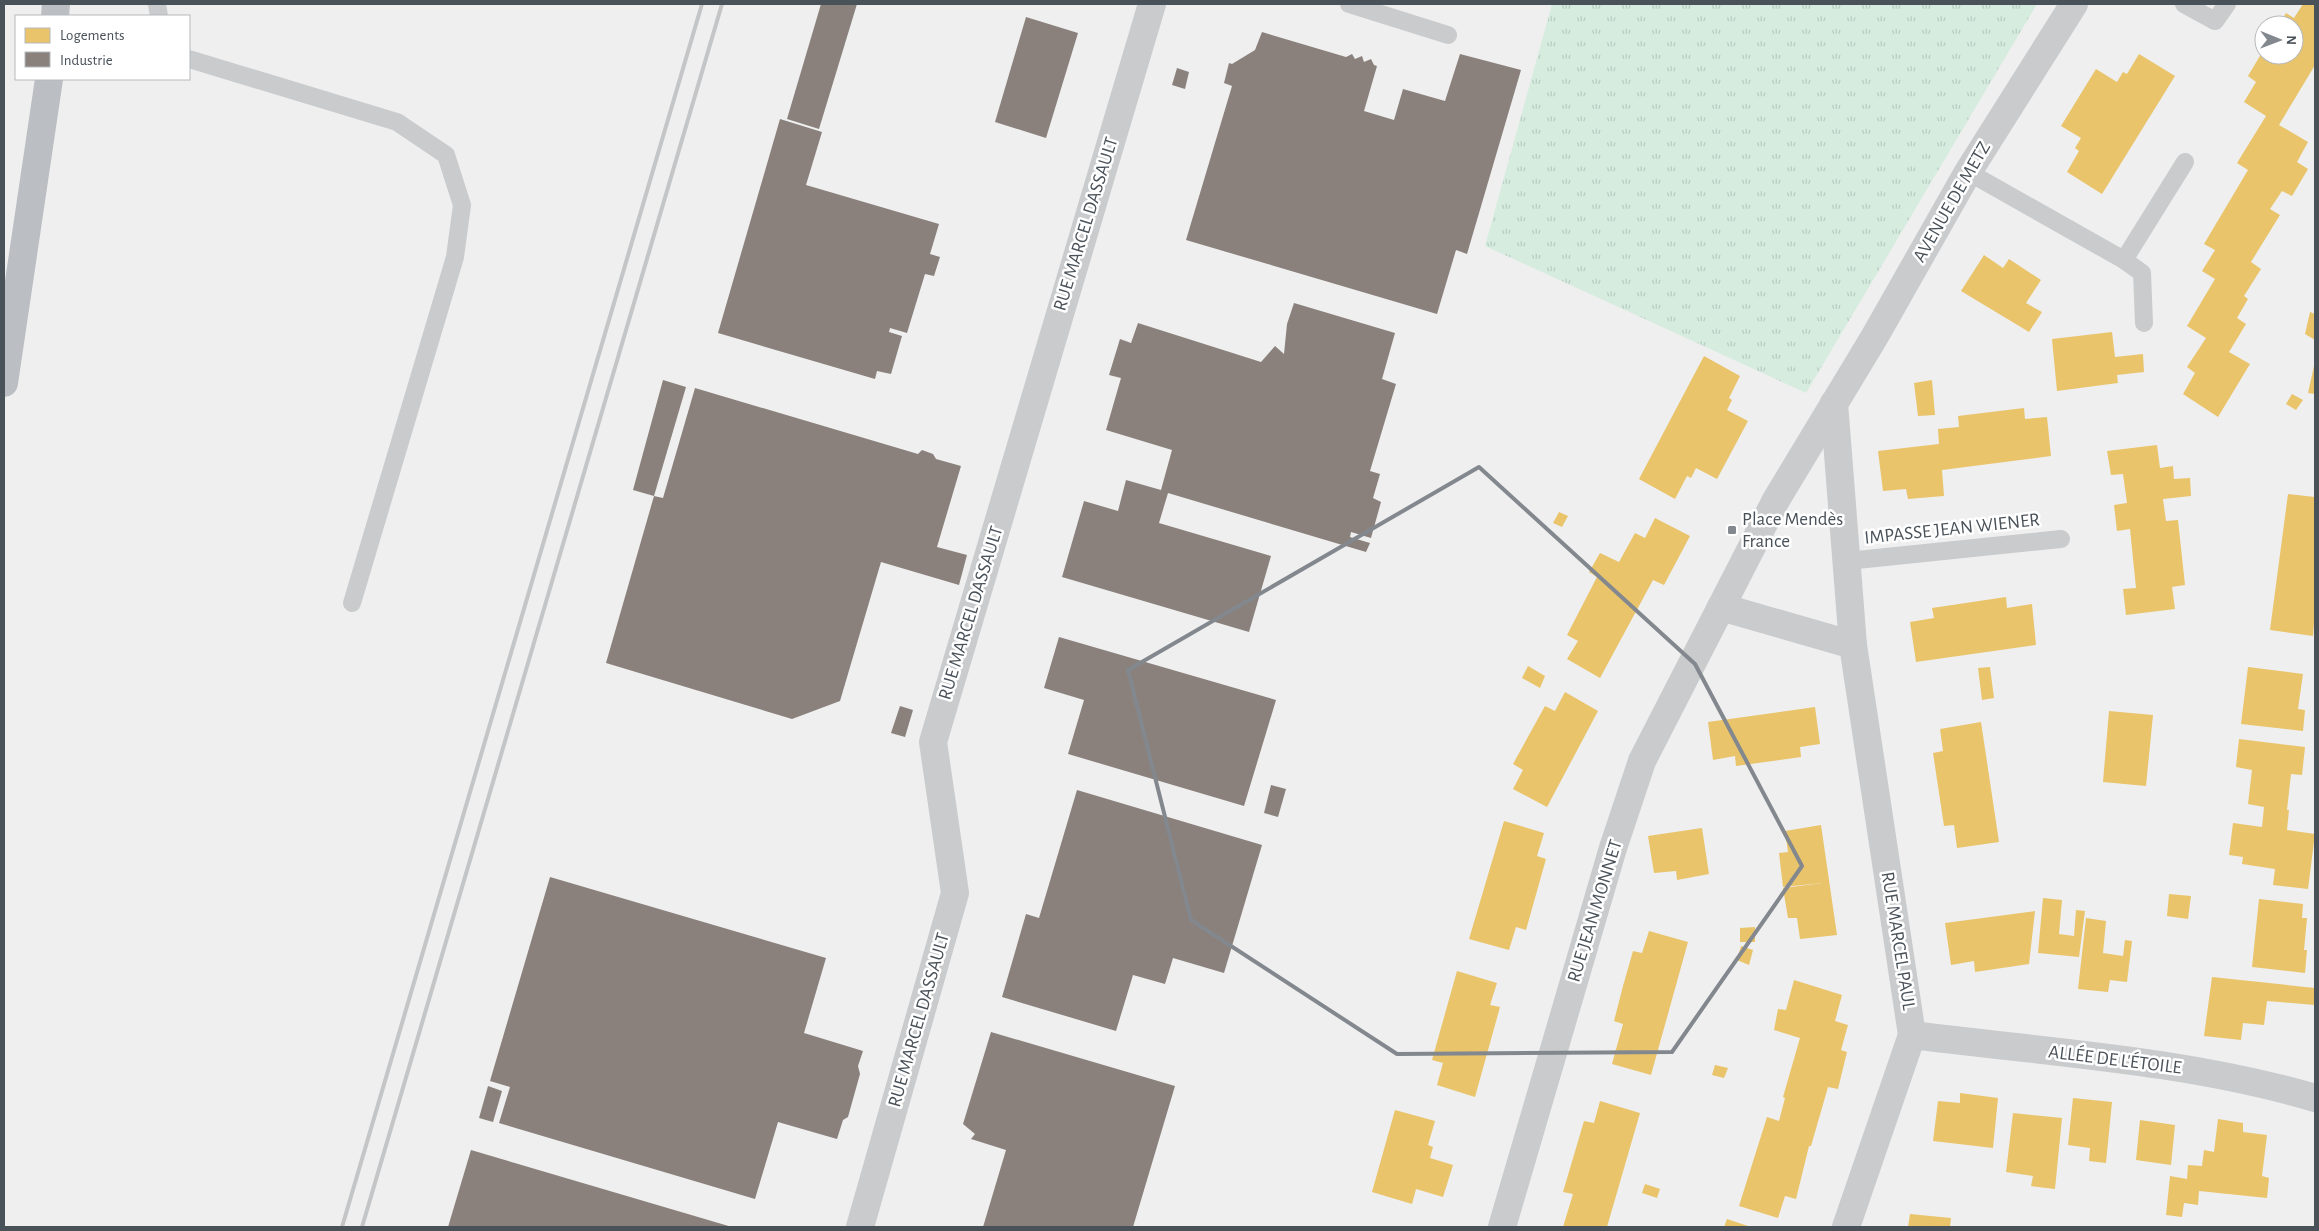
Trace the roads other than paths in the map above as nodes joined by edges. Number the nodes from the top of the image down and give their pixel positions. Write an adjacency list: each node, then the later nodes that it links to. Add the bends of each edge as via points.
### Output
1 (1152, 4): 22 (street, RUE MARCEL DASSAULT, via 933,742 955,893)
2 (1350, 4): 6 (lane)
3 (2074, 4): 10 (street, AVENUE DE METZ)
4 (2184, 4): 5 (lane, via 2216,21)
5 (2226, 4)
6 (1448, 35)
7 (190, 59): 17 (lane, via 397,122 446,155 462,204 455,257)
8 (49, 80): 13 (highway)
9 (2185, 162): 11 (lane)
10 (1968, 172): 11 (lane); 14 (street, AVENUE DE METZ)
11 (2124, 260): 12 (lane, via 2142,273)
12 (2144, 323)
13 (4, 383)
14 (1834, 402): 16 (street, RUE MARCEL PAUL); 18 (street, AVENUE DE METZ, via 1776,500)
15 (2061, 539): 16 (lane, IMPASSE JEAN WIENER)
16 (1847, 562): 19 (street, RUE MARCEL PAUL)
17 (352, 603)
18 (1721, 607): 19 (street); 23 (street, RUE JEAN MONNET, via 1642,761 1613,848)
19 (1853, 645): 20 (street, RUE MARCEL PAUL)
20 (1912, 1035): 21 (street, ALLÉE DE L'ÉTOILE, via 2207,1071); 24 (street, RUE MARCEL PAUL)
21 (2315, 1098)
22 (860, 1227)
23 (1502, 1227)
24 (1846, 1227)

